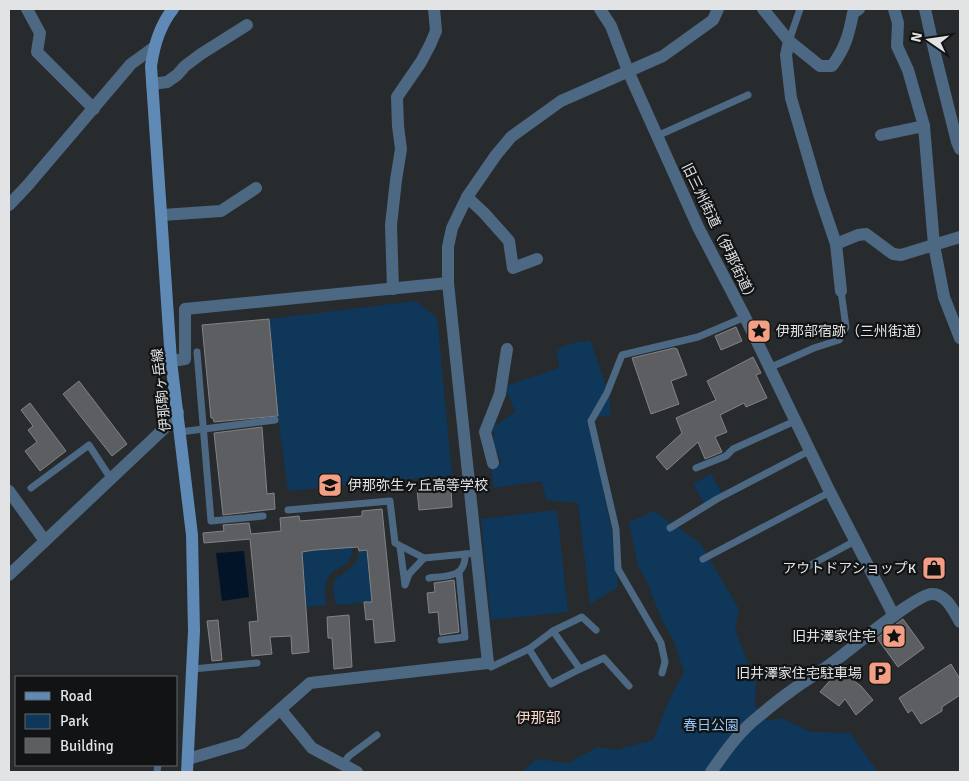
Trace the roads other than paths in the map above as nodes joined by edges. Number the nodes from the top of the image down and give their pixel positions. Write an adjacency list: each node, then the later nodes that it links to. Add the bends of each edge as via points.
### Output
1 (27, 9): 17 (street, via 40,33 37,52)
2 (173, 9): 13 (main road, 伊那駒ヶ岳線)
3 (434, 9): 31 (street, via 436,31 430,46 397,97 402,149 391,225)
4 (600, 9): 14 (street, 旧三州街道（伊那街道）, via 611,26)
5 (718, 9): 14 (street, via 713,20 663,56)
6 (763, 9): 12 (street)
7 (800, 9): 12 (lane)
8 (859, 9): 12 (street, via 853,13 849,36 832,66 820,66)
9 (894, 9): 18 (street, via 898,23 897,46 908,70)
10 (925, 9): 21 (street)
11 (247, 26): 15 (street, via 201,54 167,82)
12 (789, 41): 27 (street, via 786,55 791,98)
13 (153, 48): 15 (main road, 伊那駒ヶ岳線); 17 (street, via 131,64)
14 (628, 72): 20 (street, 旧三州街道（伊那街道）); 23 (street, via 561,101 511,137)
15 (152, 84): 25 (main road, 伊那駒ヶ岳線)
16 (748, 95): 20 (lane)
17 (94, 109): 24 (street)
18 (924, 126): 19 (street); 28 (street)
19 (881, 135)
20 (657, 136): 33 (street, 旧三州街道（伊那街道）)
21 (960, 149)
22 (256, 188): 25 (street, via 221,212)
23 (467, 198): 29 (street, via 509,241 513,268); 30 (street, via 452,228 448,247)
24 (9, 205)
25 (162, 216): 37 (main road, 伊那駒ヶ岳線)
26 (960, 237): 28 (street)
27 (836, 244): 28 (street, via 866,234 893,254 901,255); 32 (street)
28 (934, 245): 34 (street, via 944,297)
29 (537, 259)
30 (448, 283): 31 (street); 57 (street)
31 (393, 289): 37 (street, via 185,309 185,359)
32 (841, 291): 38 (lane, via 846,327 839,340)
33 (745, 317): 38 (street, 旧三州街道（伊那街道）); 74 (lane, via 698,337 622,355 591,422 616,529 618,569 661,643 665,662)
34 (960, 338)
35 (507, 349): 45 (street, via 500,394 485,432)
36 (197, 352): 42 (lane)
37 (172, 361): 39 (main road, 伊那駒ヶ岳線)
38 (769, 368): 41 (street, 旧三州街道（伊那街道）)
39 (178, 412): 43 (main road, 伊那駒ヶ岳線); 47 (street)
40 (275, 420): 42 (lane)
41 (795, 421): 44 (street, 旧三州街道（伊那街道）); 46 (lane)
42 (203, 430): 43 (lane); 52 (lane, via 211,521)
43 (180, 432): 73 (main road, 伊那駒ヶ岳線, via 192,535)
44 (809, 451): 50 (street, 旧三州街道（伊那街道）); 53 (lane, via 717,499)
45 (493, 463)
46 (696, 468)
47 (111, 479): 48 (lane, via 89,445); 55 (street)
48 (30, 488)
49 (9, 491): 55 (street)
50 (830, 492): 54 (street, 旧三州街道（伊那街道）); 59 (lane)
51 (288, 510): 56 (lane, via 390,501 395,543)
52 (263, 516)
53 (670, 528)
54 (855, 541): 60 (lane); 64 (street, 旧三州街道（伊那街道）)
55 (45, 542): 62 (street)
56 (400, 547): 58 (lane); 58 (lane, via 404,584)
57 (470, 554): 58 (lane); 61 (lane); 71 (street)
58 (424, 558)
59 (703, 559)
60 (805, 568)
61 (459, 572): 63 (lane); 68 (lane, via 465,637)
62 (9, 575)
63 (429, 578)
64 (894, 616): 65 (street, via 919,599 937,594 949,604); 82 (street, via 751,724)
65 (960, 622)
66 (596, 630): 67 (lane, via 582,617)
67 (553, 631): 69 (lane); 72 (lane)
68 (441, 640)
69 (529, 648): 71 (lane); 72 (lane, via 551,684)
70 (257, 663): 73 (lane)
71 (489, 665): 76 (street, via 310,683)
72 (580, 668): 75 (lane, via 604,658)
73 (193, 669): 78 (main road, 伊那駒ヶ岳線)
74 (662, 673)
75 (629, 686)
76 (281, 710): 78 (street, via 242,743); 79 (street, via 312,748)
77 (377, 735): 79 (lane)
78 (188, 759): 80 (main road, 伊那駒ヶ岳線)
79 (342, 764): 81 (street)
80 (187, 772)
81 (357, 772)
82 (711, 772)

